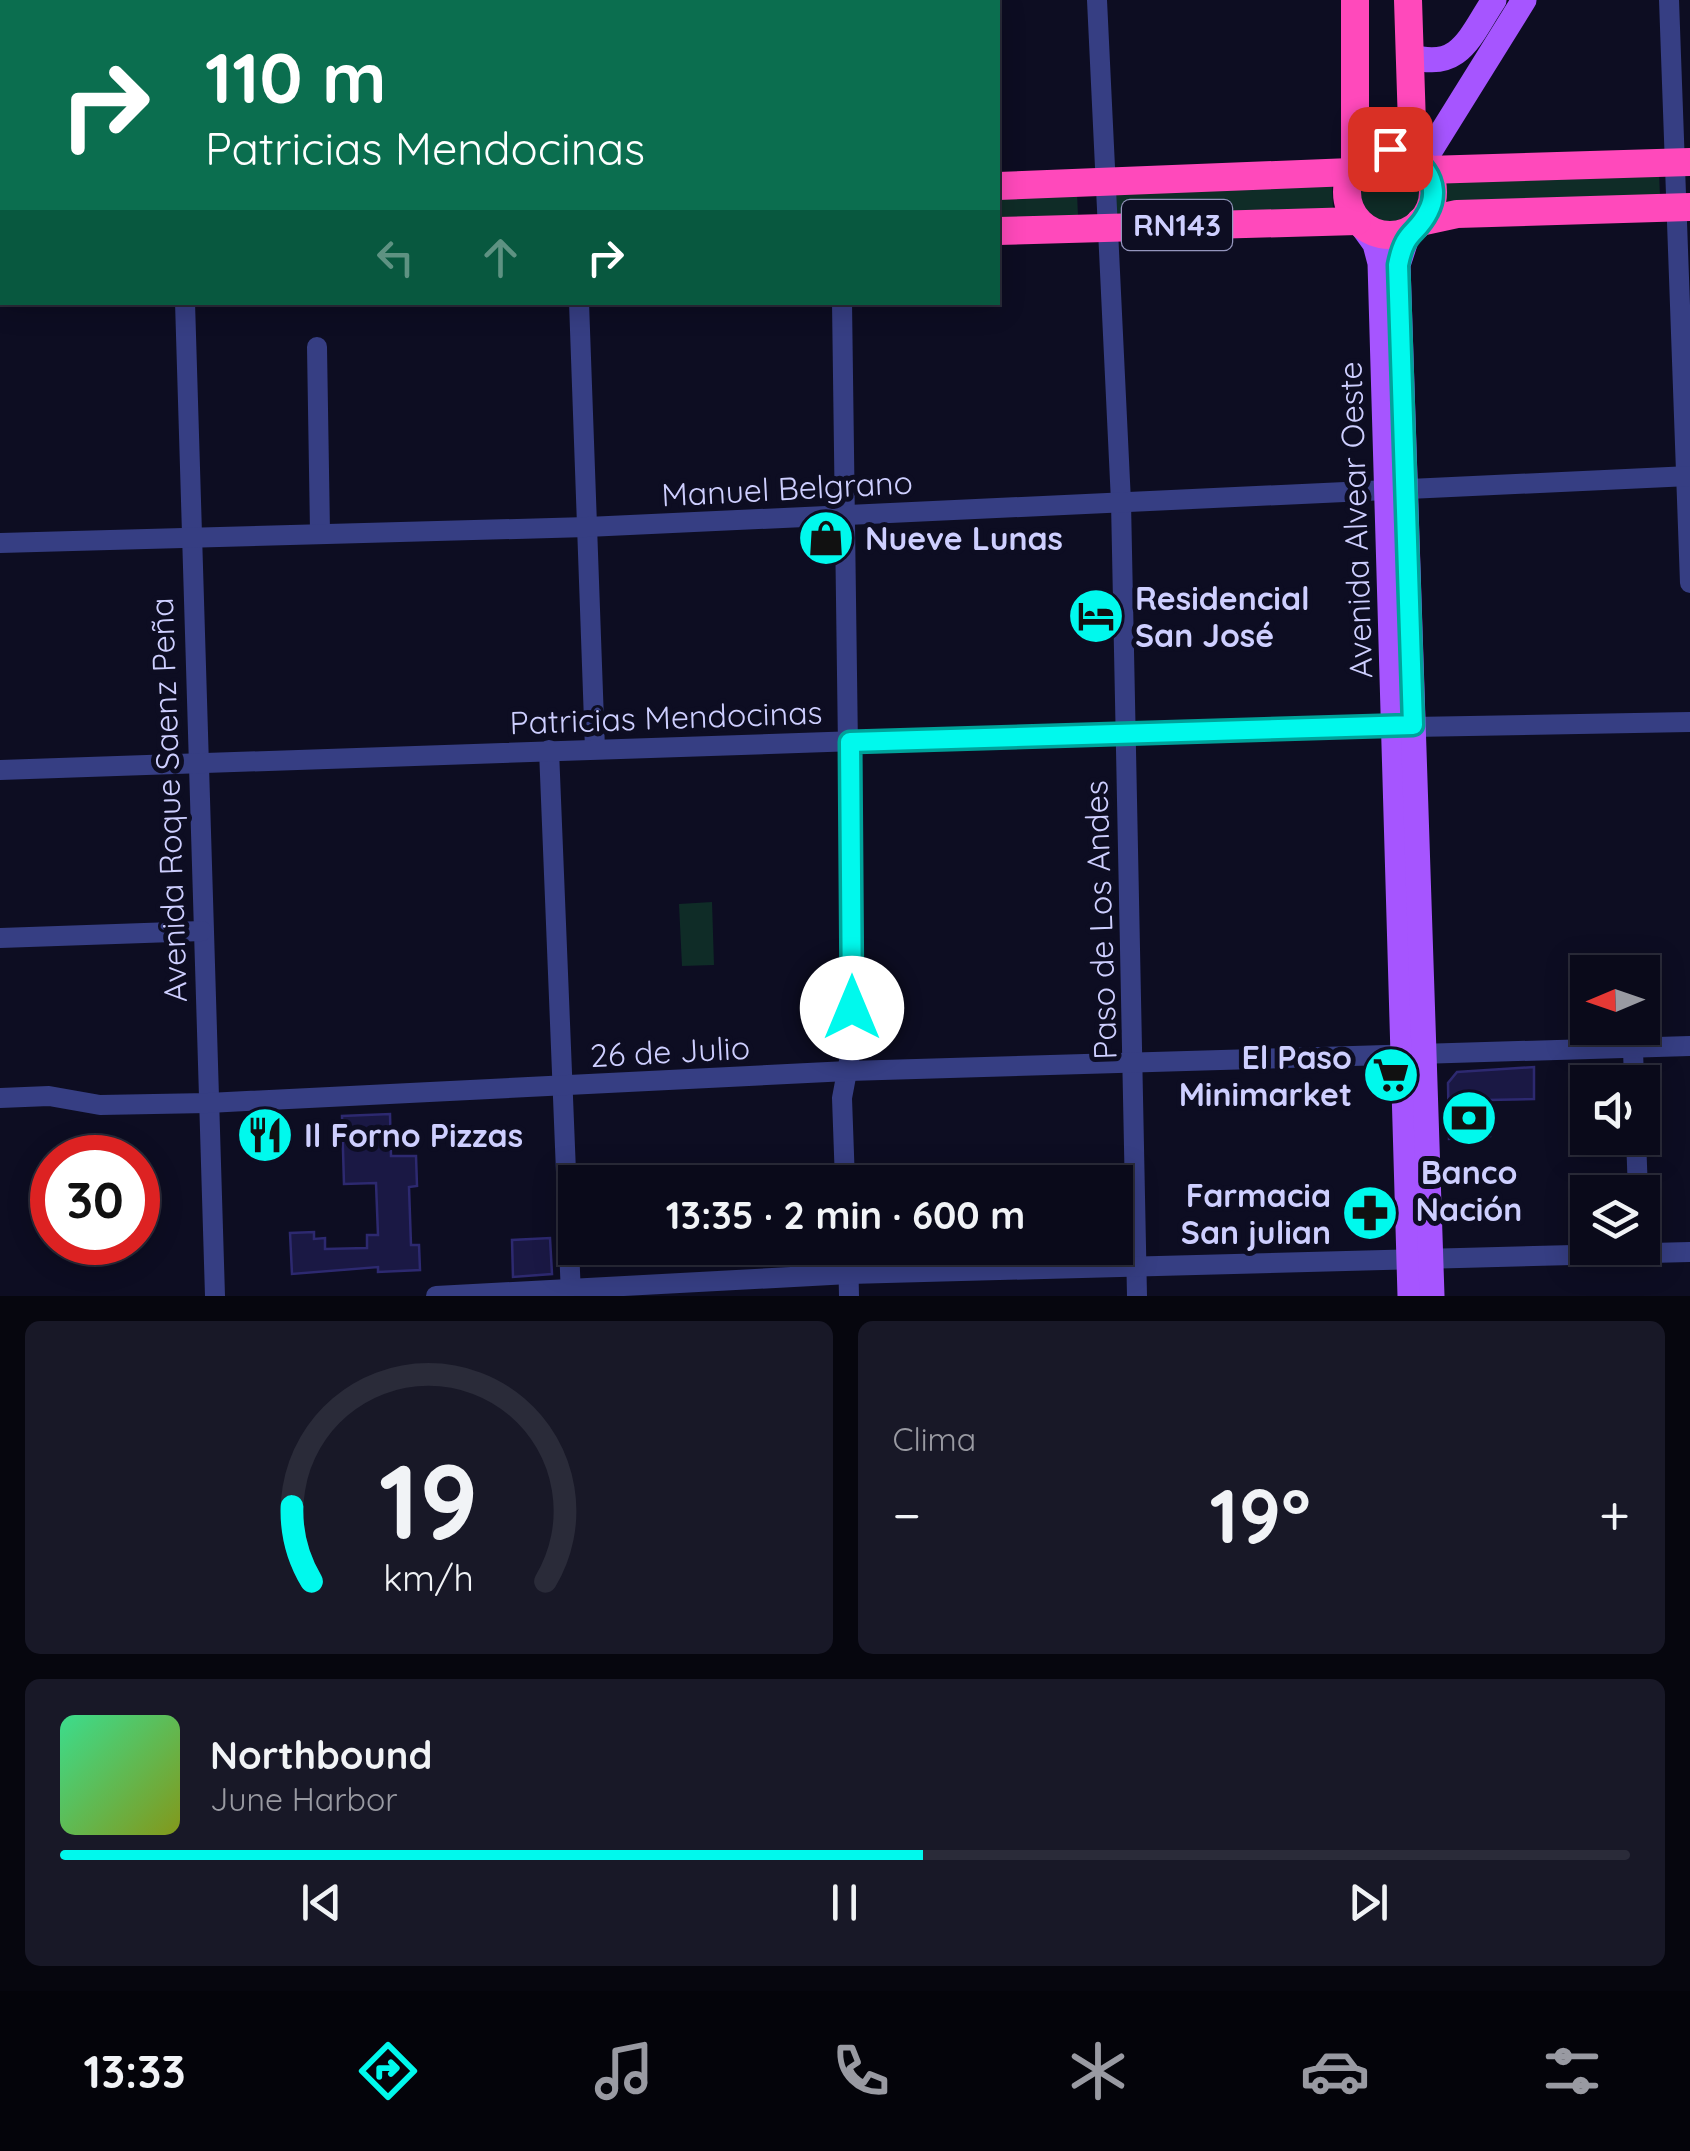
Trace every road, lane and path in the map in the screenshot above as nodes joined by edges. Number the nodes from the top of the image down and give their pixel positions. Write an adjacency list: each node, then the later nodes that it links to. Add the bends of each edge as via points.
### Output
1 (1098, 0): 11 (street, Paso de Los Andes)
2 (1354, 0): 10 (highway)
3 (1408, 0): 7 (highway)
4 (1494, 0): 7 (main road, via 1459,52 1436,62)
5 (1524, 0): 8 (main road)
6 (1669, 0): 9 (street)
7 (1410, 56): 8 (highway)
8 (1421, 163): 9 (highway, RN143); 10 (highway, RN143, via 1378,150); 15 (highway, via 1432,198)
9 (1682, 163): 13 (street)
10 (1353, 169): 11 (highway, RN143); 14 (highway, via 1348,201)
11 (1106, 183): 12 (highway, RN143); 16 (street, Paso de Los Andes)
12 (1000, 186)
13 (1682, 207): 15 (highway, RN143, via 1457,214); 22 (street)
14 (1360, 224): 15 (highway, RN143, via 1395,235); 16 (highway, RN143); 23 (main road, Avenida Alvear Oeste, via 1380,263)
15 (1414, 227): 23 (main road, Avenida Alvear Oeste, via 1398,265)
16 (1107, 229): 17 (highway, RN143); 24 (street, Paso de Los Andes)
17 (1000, 231)
18 (185, 305): 28 (street, Avenida Roque Saenz Peña)
19 (580, 305): 26 (street)
20 (842, 305): 25 (street)
21 (317, 346): 27 (street)
22 (1688, 476): 23 (street, Manuel Belgrano); 30 (street)
23 (1396, 488): 24 (street, Manuel Belgrano); 32 (main road, Avenida Alvear Oeste)
24 (1121, 502): 25 (street, Manuel Belgrano); 33 (street, Paso de Los Andes)
25 (845, 516): 26 (street, Manuel Belgrano); 34 (street)
26 (587, 527): 27 (street, Manuel Belgrano); 35 (street)
27 (320, 532): 28 (street, Manuel Belgrano)
28 (190, 535): 29 (street, Manuel Belgrano); 37 (street, Avenida Roque Saenz Peña)
29 (0, 543)
30 (1690, 583)
31 (1690, 722): 32 (street, Patricias Mendocinas)
32 (1404, 725): 33 (street, Patricias Mendocinas); 43 (main road, Avenida Alvear Oeste)
33 (1124, 732): 34 (street, Patricias Mendocinas); 45 (street, Paso de Los Andes)
34 (850, 742): 35 (street, Patricias Mendocinas); 46 (street)
35 (595, 749): 36 (street, Patricias Mendocinas)
36 (548, 750): 37 (street, Patricias Mendocinas); 47 (street)
37 (198, 763): 38 (street, Patricias Mendocinas); 39 (street, Avenida Roque Saenz Peña)
38 (0, 770)
39 (202, 932): 40 (street); 49 (street, Avenida Roque Saenz Peña)
40 (0, 938)
41 (1690, 1046): 42 (street, 26 de Julio)
42 (1632, 1049): 43 (street, 26 de Julio); 44 (street)
43 (1414, 1054): 45 (street, 26 de Julio); 54 (main road, Avenida Alvear Oeste)
44 (1633, 1065)
45 (1135, 1066): 46 (street, 26 de Julio); 55 (street, Paso de Los Andes)
46 (848, 1071): 47 (street, 26 de Julio); 50 (street)
47 (562, 1087): 49 (street, 26 de Julio); 57 (street)
48 (0, 1098): 49 (street, 26 de Julio)
49 (208, 1103): 58 (street, Avenida Roque Saenz Peña)
50 (844, 1165)
51 (1660, 1251): 52 (street)
52 (1690, 1252)
53 (1570, 1253): 54 (street)
54 (1420, 1258): 55 (street); 61 (main road, Avenida Alvear Oeste); 62 (main road, Avenida Alvear Oeste)
55 (1136, 1268): 56 (street); 60 (street, Paso de Los Andes)
56 (849, 1285): 57 (street)
57 (571, 1293): 59 (street)
58 (215, 1296)
59 (436, 1296)
60 (1136, 1296)
61 (1410, 1296)
62 (1432, 1296)

